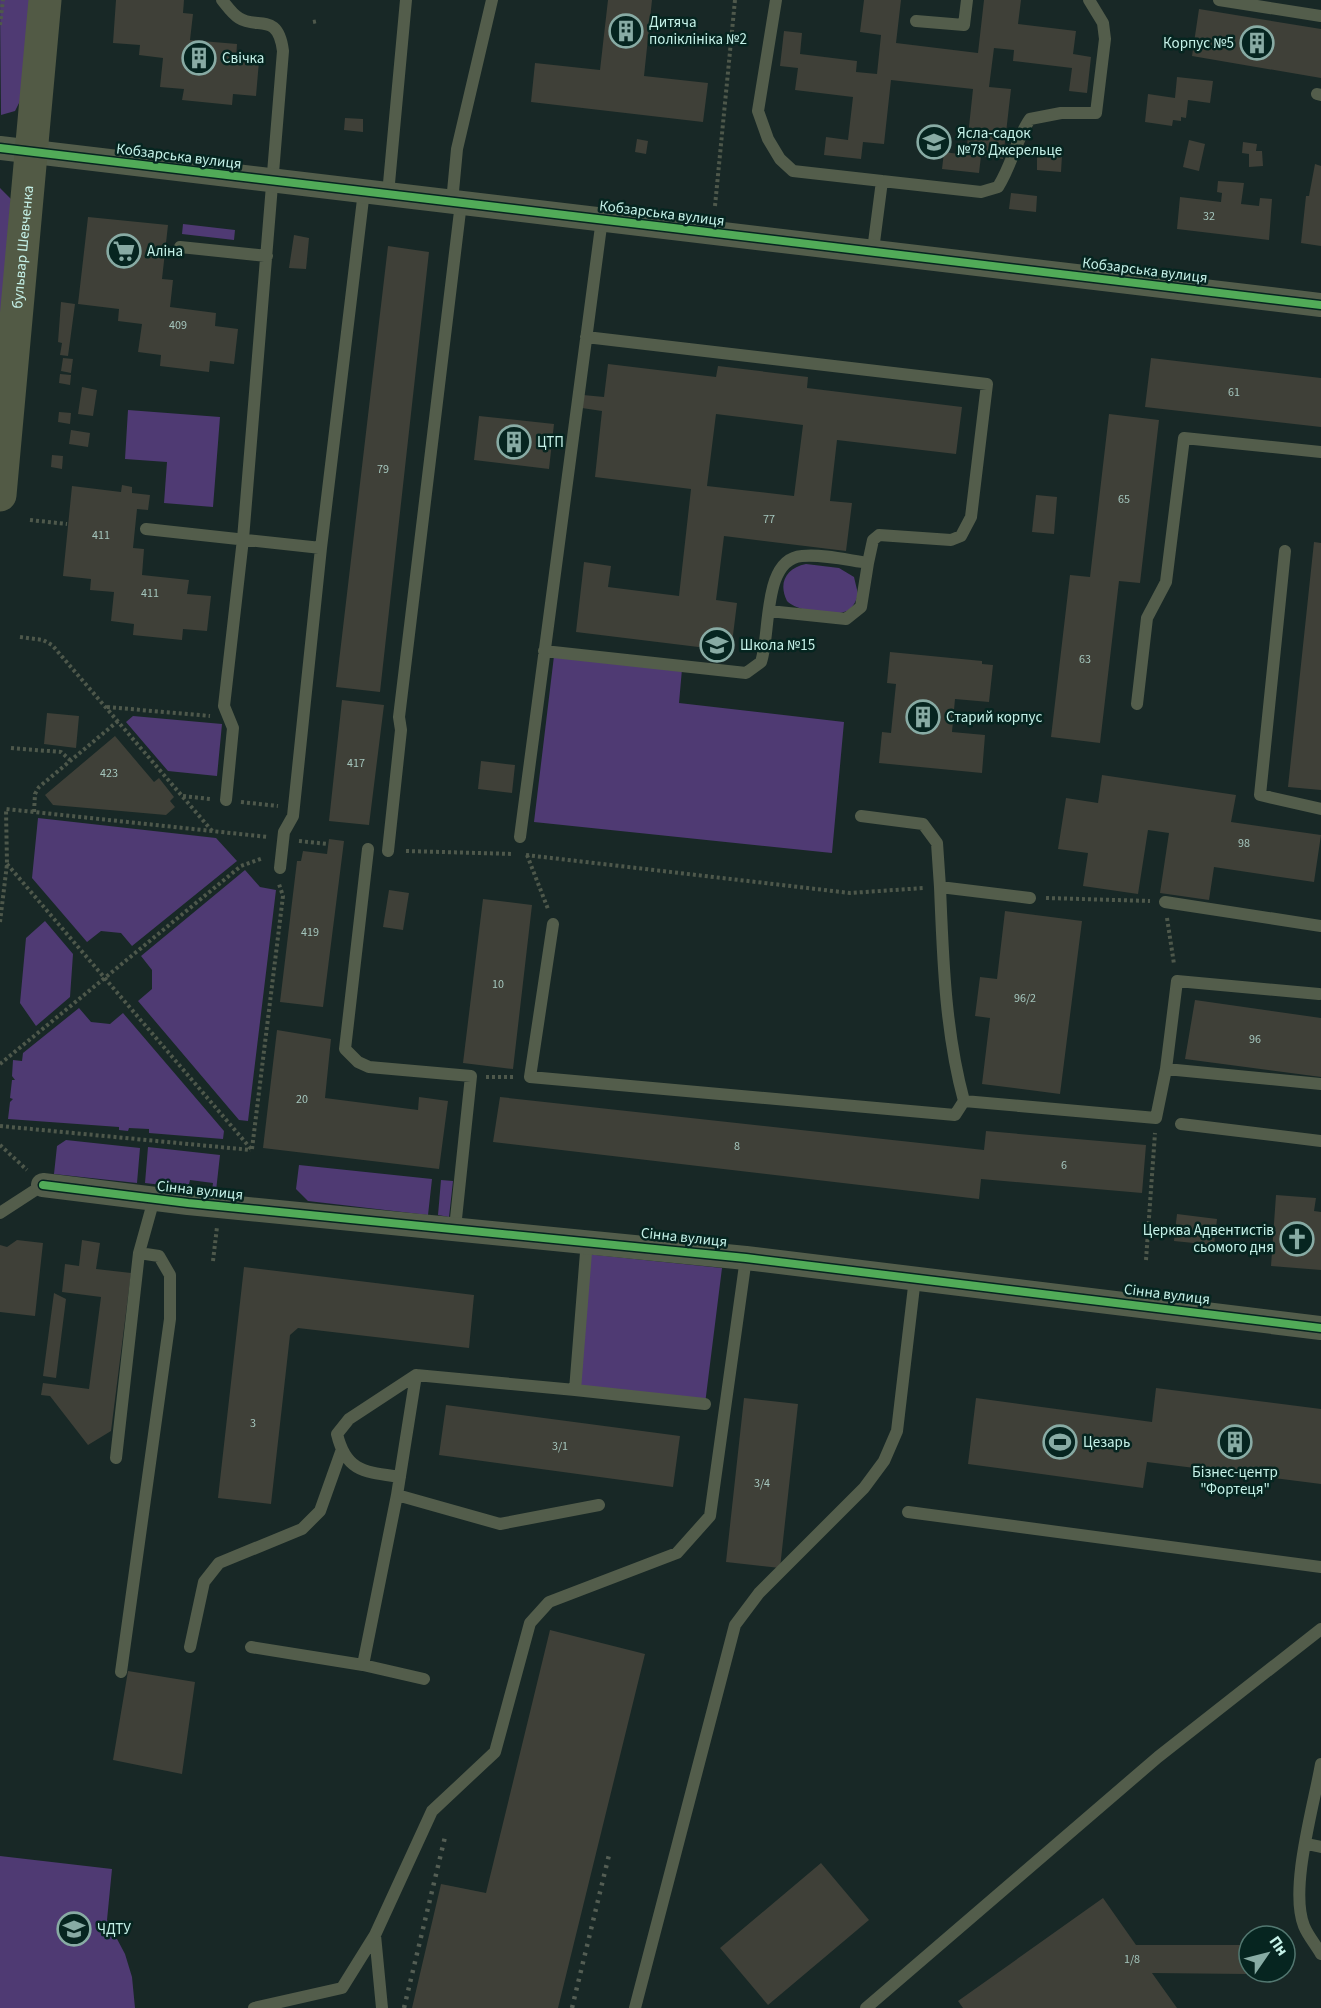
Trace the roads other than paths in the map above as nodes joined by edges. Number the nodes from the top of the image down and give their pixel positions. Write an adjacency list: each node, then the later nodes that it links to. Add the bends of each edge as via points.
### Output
1 (45, 0): 11 (main road, бульвар Шевченка)
2 (222, 0): 12 (lane, via 240,19 268,24 282,40)
3 (406, 0): 15 (lane)
4 (492, 0): 16 (lane, via 457,149)
5 (776, 0): 13 (lane, via 758,111 768,140 793,171)
6 (967, 0): 10 (lane, via 964,25)
7 (1089, 0): 13 (lane, via 1103,23 1105,39 1096,113 1029,119 1010,168 998,186 981,192)
8 (1218, 0): 9 (lane)
9 (1321, 16)
10 (916, 21)
11 (15, 150): 12 (street, Кобзарська вулиця); 24 (main road, бульвар Шевченка)
12 (273, 180): 14 (street, Кобзарська вулиця); 20 (lane)
13 (882, 181): 19 (lane)
14 (364, 191): 15 (street, Кобзарська вулиця); 27 (lane)
15 (388, 194): 16 (street, Кобзарська вулиця)
16 (456, 202): 17 (street, Кобзарська вулиця); 38 (lane, via 399,717 401,730)
17 (602, 219): 19 (street, Кобзарська вулиця); 22 (lane)
18 (180, 247): 20 (lane)
19 (873, 250): 21 (street, Кобзарська вулиця)
20 (267, 256): 26 (lane)
21 (1321, 305)
22 (586, 337): 29 (lane, via 987,384 968,527 951,540 879,535 870,547); 31 (lane)
23 (1321, 452): 32 (lane, via 1184,438 1166,582 1147,618)
24 (0, 495)
25 (146, 529): 26 (lane)
26 (243, 539): 27 (lane); 33 (lane, via 224,706 233,728)
27 (321, 548): 39 (lane, via 293,816 285,829)
28 (1285, 551): 34 (lane, via 1260,795)
29 (868, 563): 30 (lane, via 810,556 790,559 776,574); 30 (lane, via 861,607 846,619)
30 (770, 612): 31 (lane, via 761,662 746,673)
31 (544, 651): 36 (lane)
32 (1137, 705)
33 (226, 800)
34 (1321, 809)
35 (861, 816): 40 (lane, via 923,824 937,843)
36 (520, 837)
37 (368, 849): 54 (lane, via 345,1049 357,1062 369,1067 471,1076)
38 (388, 851)
39 (280, 868)
40 (940, 887): 41 (lane); 48 (lane, via 943,963 954,1064)
41 (1030, 898)
42 (1165, 902): 44 (lane)
43 (553, 924): 48 (lane, via 530,1077 955,1115)
44 (1321, 926)
45 (1319, 994): 46 (lane, via 1177,981)
46 (1166, 1069): 47 (lane); 48 (lane, via 1156,1118)
47 (1321, 1084)
48 (964, 1101)
49 (1181, 1124): 50 (lane)
50 (1321, 1142)
51 (43, 1185): 52 (street, Сінна вулиця); 53 (lane)
52 (154, 1199): 54 (street, Сінна вулиця); 56 (lane)
53 (0, 1213)
54 (454, 1228): 55 (street, Сінна вулиця)
55 (587, 1240): 57 (street, Сінна вулиця); 61 (lane)
56 (139, 1253): 64 (lane); 74 (lane, via 159,1256 170,1275 170,1318)
57 (746, 1258): 58 (street, Сінна вулиця); 79 (lane, via 710,1516 677,1553 549,1602 530,1623 495,1752 432,1811)
58 (915, 1278): 59 (street, Сінна вулиця); 83 (lane, via 897,1431 884,1461 864,1488 759,1593 735,1625)
59 (1321, 1328)
60 (416, 1375): 61 (lane); 63 (lane, via 349,1419 337,1434); 65 (lane)
61 (575, 1390): 62 (lane)
62 (705, 1404)
63 (341, 1452): 65 (lane, via 362,1472); 71 (lane, via 320,1511 302,1529 219,1563 204,1582)
64 (116, 1458)
65 (400, 1477): 66 (lane)
66 (397, 1495): 67 (lane, via 500,1524); 73 (lane)
67 (599, 1505)
68 (908, 1512): 69 (lane)
69 (1321, 1567)
70 (1321, 1629): 84 (lane, via 1158,1757)
71 (190, 1647)
72 (251, 1647): 73 (lane)
73 (363, 1665): 75 (lane)
74 (121, 1672)
75 (424, 1679)
76 (1321, 1764): 77 (lane)
77 (1307, 1844): 78 (lane); 80 (lane, via 1300,1896 1304,1925)
78 (1321, 1847)
79 (375, 1935): 81 (lane, via 342,1988); 82 (lane)
80 (1321, 1954)
81 (254, 2008)
82 (382, 2008)
83 (635, 2008)
84 (866, 2008)

